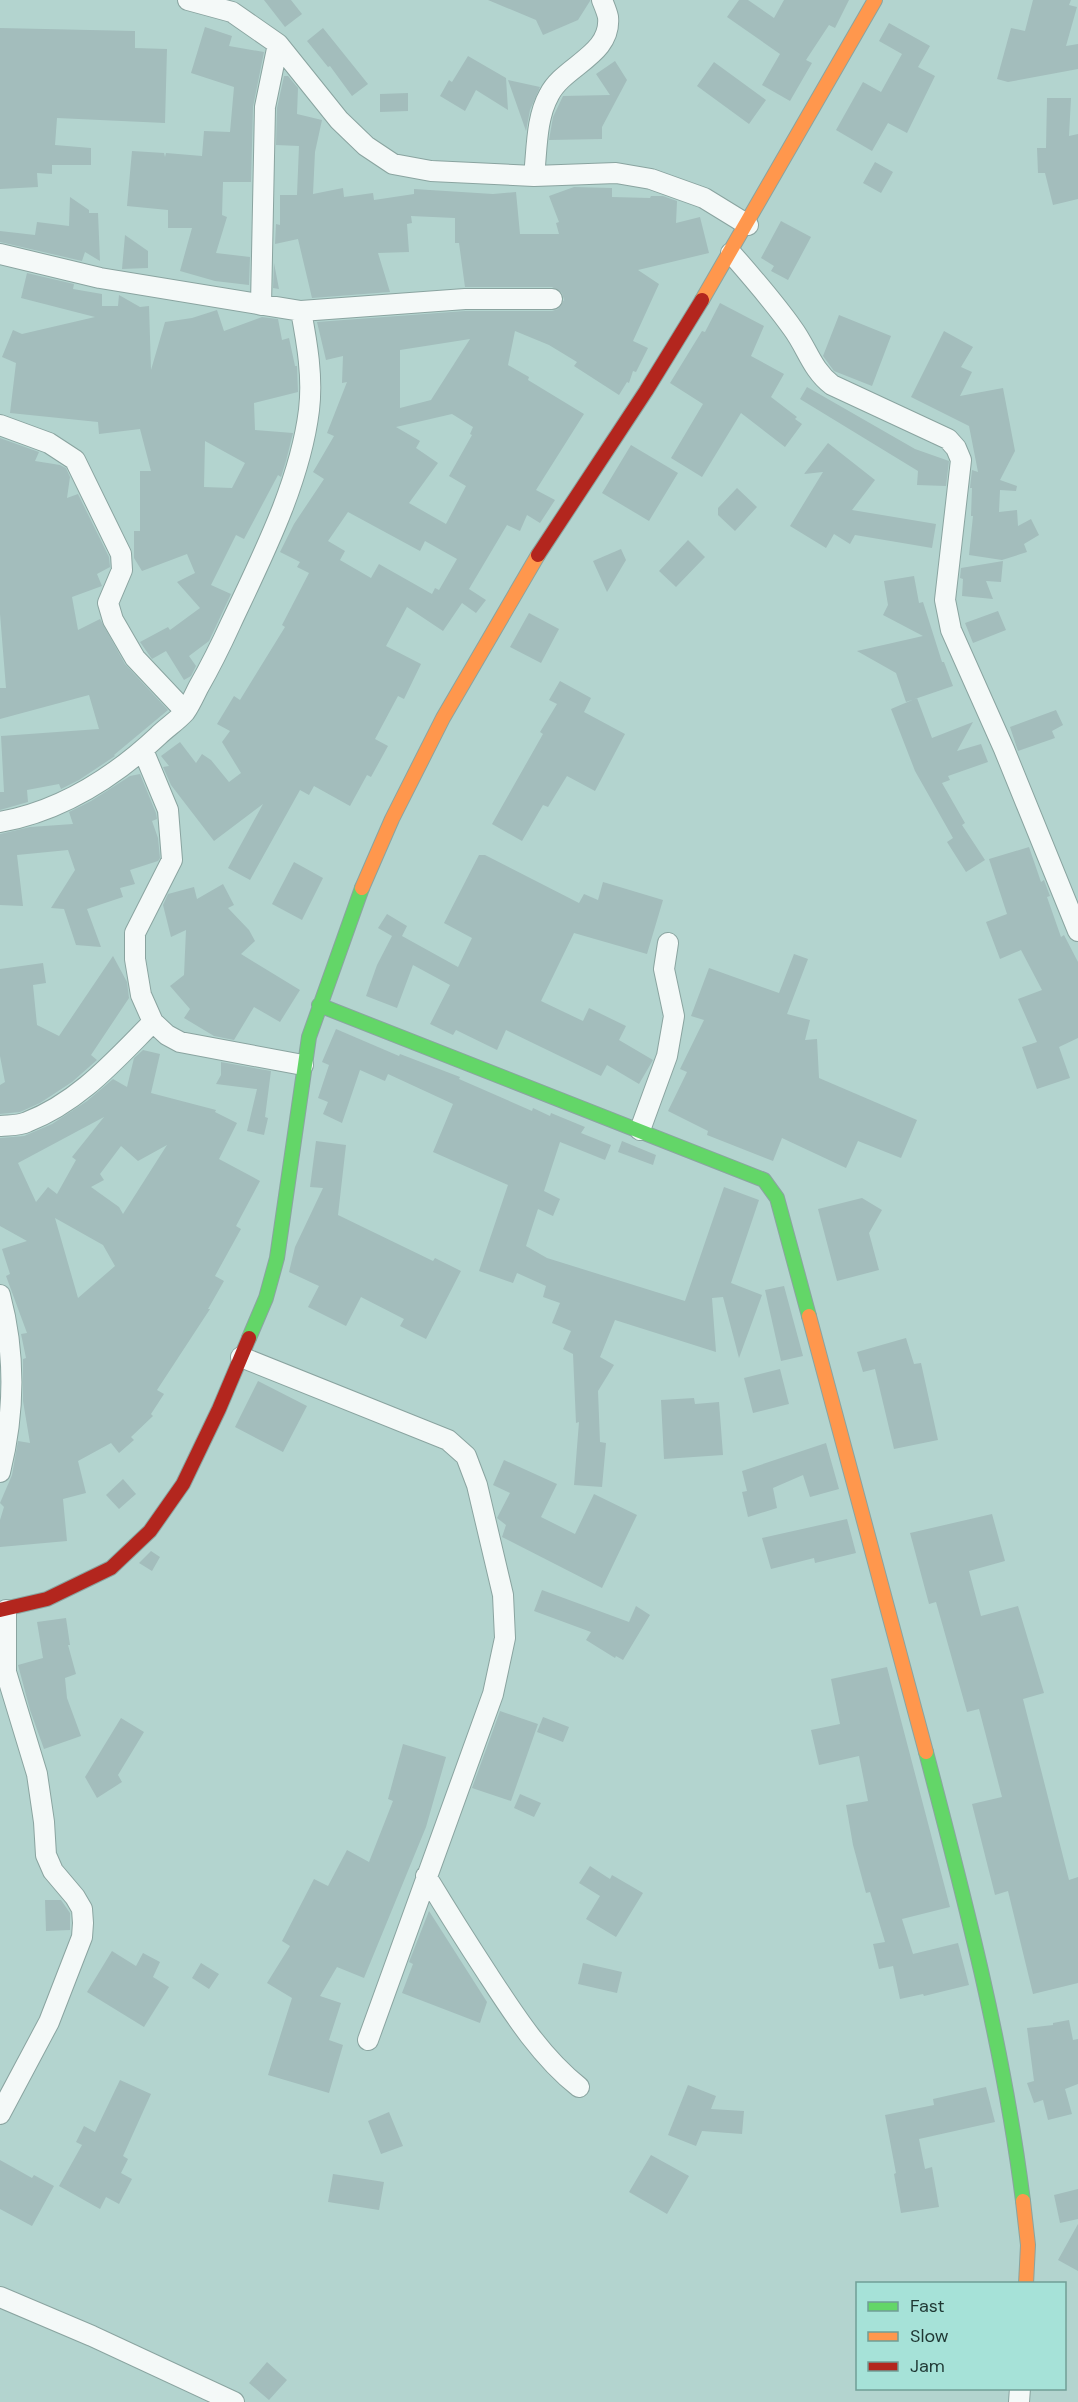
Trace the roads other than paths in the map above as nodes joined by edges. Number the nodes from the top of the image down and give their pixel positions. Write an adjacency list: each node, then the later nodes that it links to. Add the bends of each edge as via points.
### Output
1 (188, 0): 4 (street, via 231,12)
2 (602, 0): 5 (street, via 608,18 606,36 593,53 555,83 547,97)
3 (875, 0): 6 (street)
4 (278, 44): 5 (street, via 339,120 366,146 393,164 431,171); 10 (street, via 265,107)
5 (534, 176): 6 (street, via 616,173 651,179 705,198)
6 (748, 225): 7 (street)
7 (731, 253): 16 (street, via 794,331 822,378 948,439 956,448 961,460 946,613); 18 (street, via 524,576 443,718 372,861)
8 (0, 254): 10 (street, via 100,278)
9 (552, 299): 11 (street, via 465,299)
10 (261, 305): 11 (street)
11 (301, 311): 13 (street, via 310,365 309,409 302,448 255,571)
12 (0, 425): 13 (street, via 49,443 75,460 121,555 122,570 108,603 113,620 135,658)
13 (185, 711): 14 (street)
14 (142, 750): 15 (street, via 62,803); 19 (street, via 168,810 171,834 172,860 135,933 141,995)
15 (0, 822)
16 (1078, 931)
17 (668, 942): 22 (street, via 664,969 674,1016 666,1056)
18 (319, 1005): 20 (street); 22 (street)
19 (153, 1022): 20 (street, via 180,1042); 21 (street, via 93,1083 26,1123)
20 (303, 1065): 24 (street, via 277,1258)
21 (0, 1126)
22 (640, 1130): 31 (street, via 764,1180 777,1198 988,1998 1016,2145 1028,2245)
23 (0, 1295): 25 (street, via 9,1330 12,1387 9,1437)
24 (242, 1357): 26 (street, via 183,1484 150,1531 111,1568 47,1599); 27 (street, via 448,1440 466,1456 477,1485 503,1595 505,1638 493,1694)
25 (0, 1472)
26 (3, 1610): 30 (street, via 6,1672 37,1774 46,1855 53,1871 75,1897 83,1923 82,1937 49,2022)
27 (426, 1876): 28 (street); 29 (street, via 511,2010 567,2078)
28 (368, 2040)
29 (579, 2087)
30 (0, 2114)
31 (1026, 2282)
32 (0, 2297): 33 (street)
33 (234, 2402)

